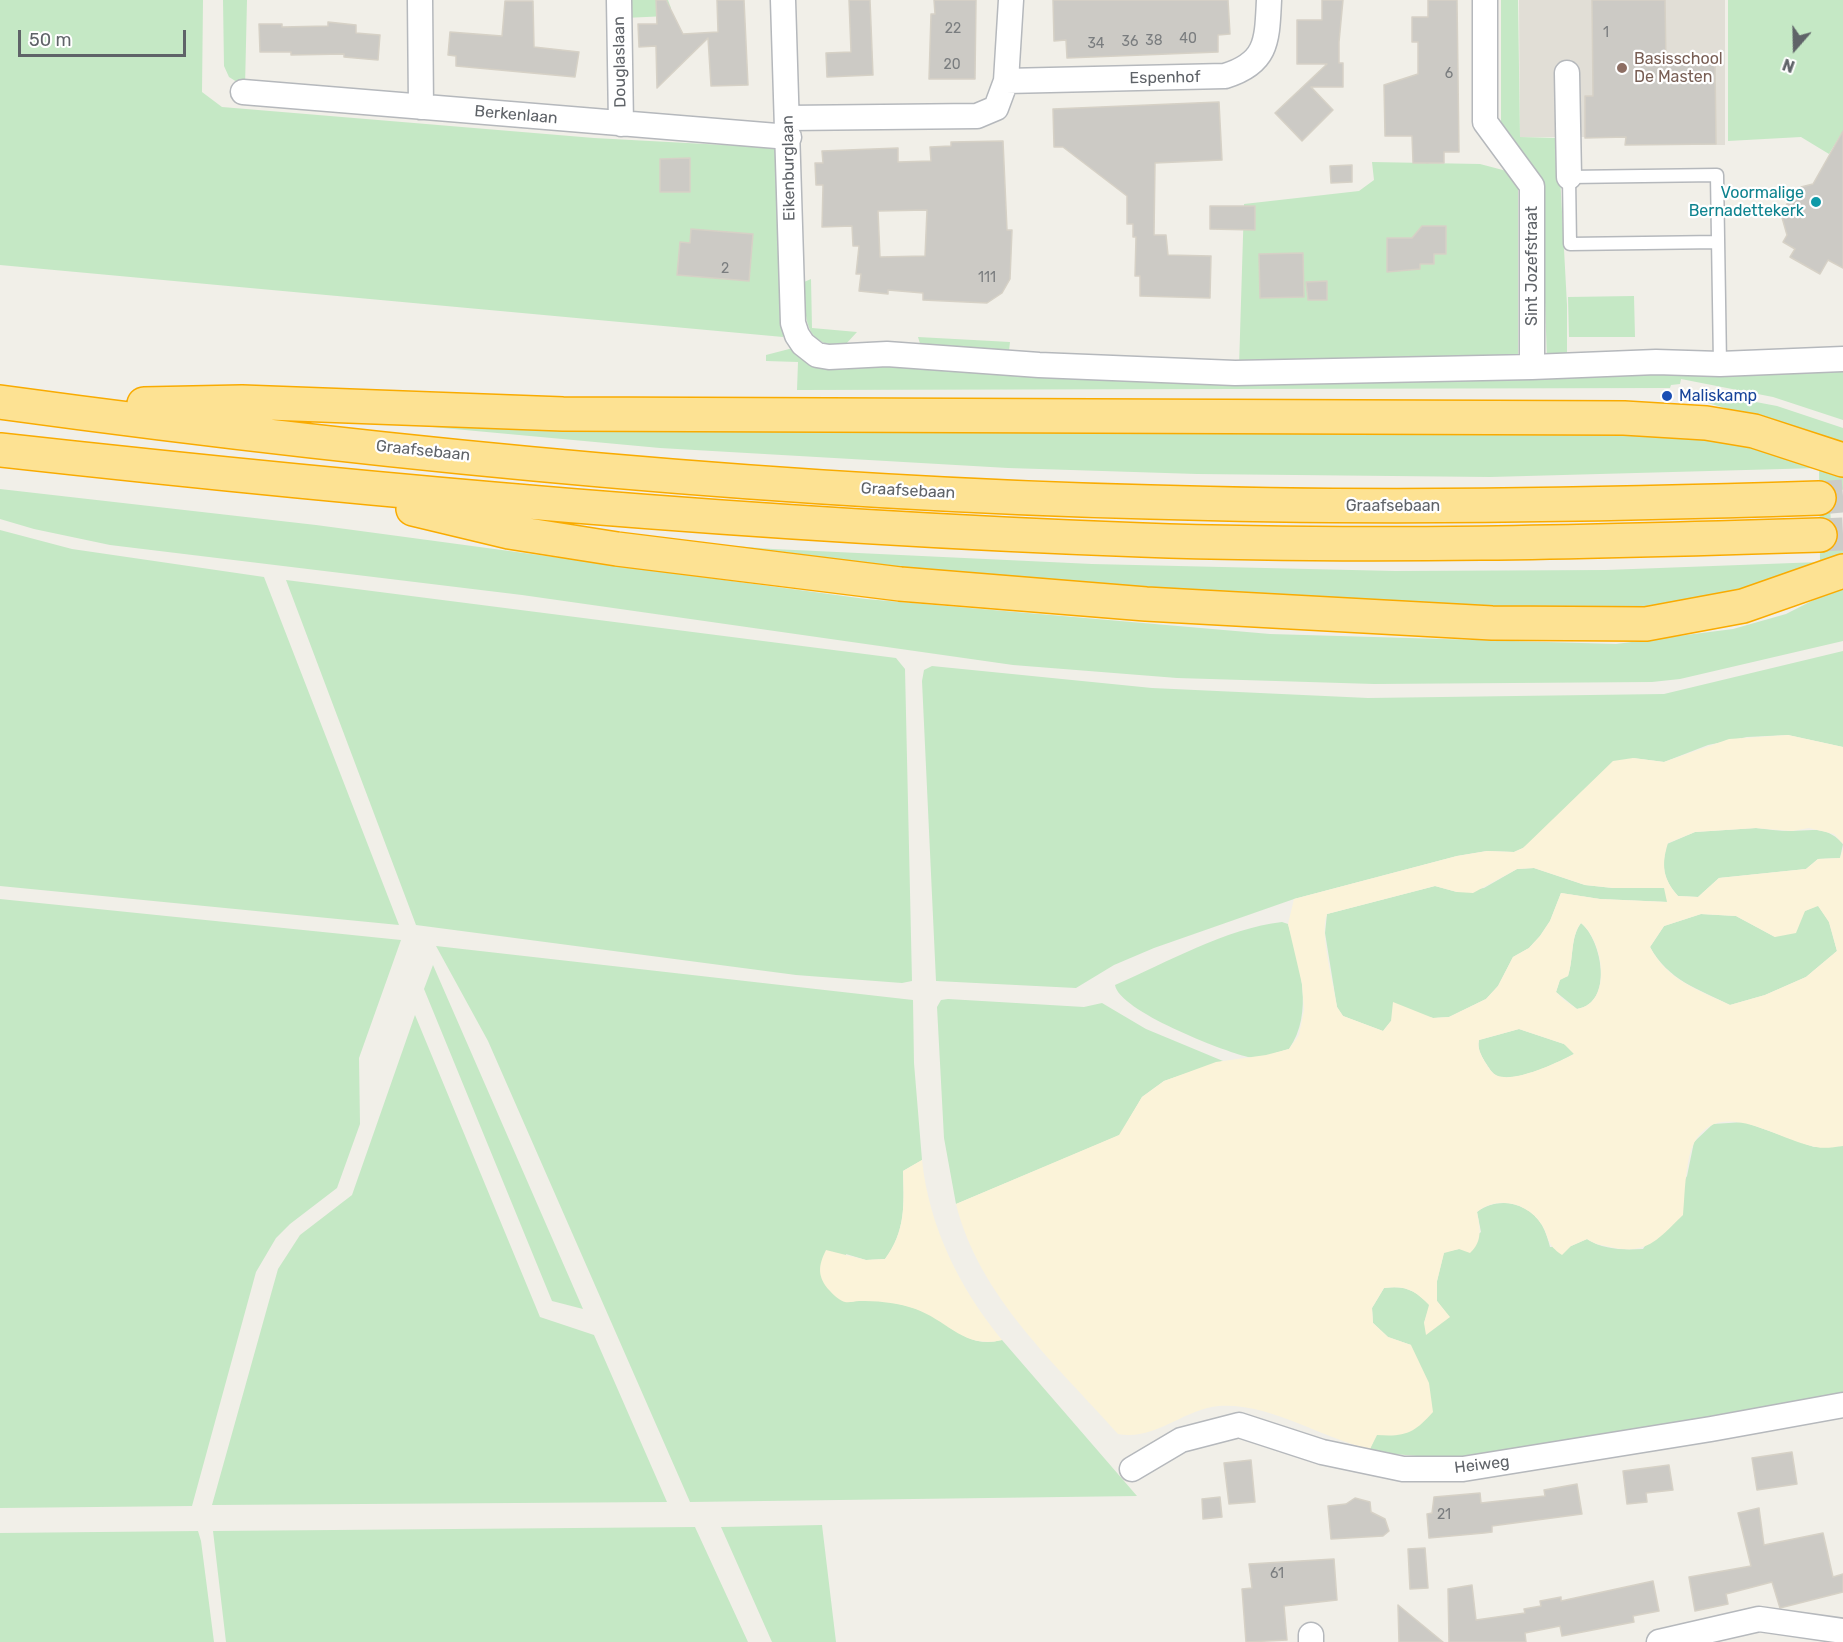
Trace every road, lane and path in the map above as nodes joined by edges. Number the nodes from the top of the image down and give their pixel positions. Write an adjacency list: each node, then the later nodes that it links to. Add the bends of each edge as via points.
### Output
1 (420, 0): 10 (street)
2 (619, 0): 11 (street, Douglaslaan)
3 (783, 0): 12 (street, Eikenburglaan)
4 (1011, 0): 8 (street)
5 (1269, 0): 8 (street, Espenhof, via 1268,37 1258,56 1244,70 1225,76)
6 (1485, 0): 17 (street, Sint Jozefstraat, via 1485,122 1532,186)
7 (1567, 73): 13 (street)
8 (1006, 81): 12 (street, via 996,108 977,116)
9 (243, 92): 10 (street, Berkenlaan)
10 (421, 107): 11 (street, Berkenlaan)
11 (621, 124): 12 (street, Berkenlaan)
12 (788, 128): 17 (street, Eikenburglaan, via 793,323 796,335 809,350 828,357 887,354 1235,373)
13 (1569, 177): 14 (lane, via 1717,175); 14 (lane, via 1570,244)
14 (1718, 242): 16 (lane)
15 (1843, 359): 16 (street)
16 (1720, 364): 17 (street, via 1656,362)
17 (1532, 368)
18 (13, 404): 20 (highway, via 242,402 575,414 1624,418 1706,423 1754,431); 22 (highway, Graafsebaan, via 618,472 910,491 1148,502 1395,506)
19 (0, 450): 21 (highway)
20 (1843, 460)
21 (301, 482): 23 (highway, via 616,510 1143,540 1394,543); 24 (highway, via 509,532 618,549 900,584 1336,616 1646,624 1743,606)
22 (1819, 498)
23 (1820, 535)
24 (1843, 571)
25 (1843, 1405): 26 (street, Heiweg, via 1463,1469 1392,1466 1322,1452 1239,1425 1181,1440)
26 (1132, 1469)
27 (1843, 1631): 28 (street, via 1759,1619)
28 (1659, 1642)

